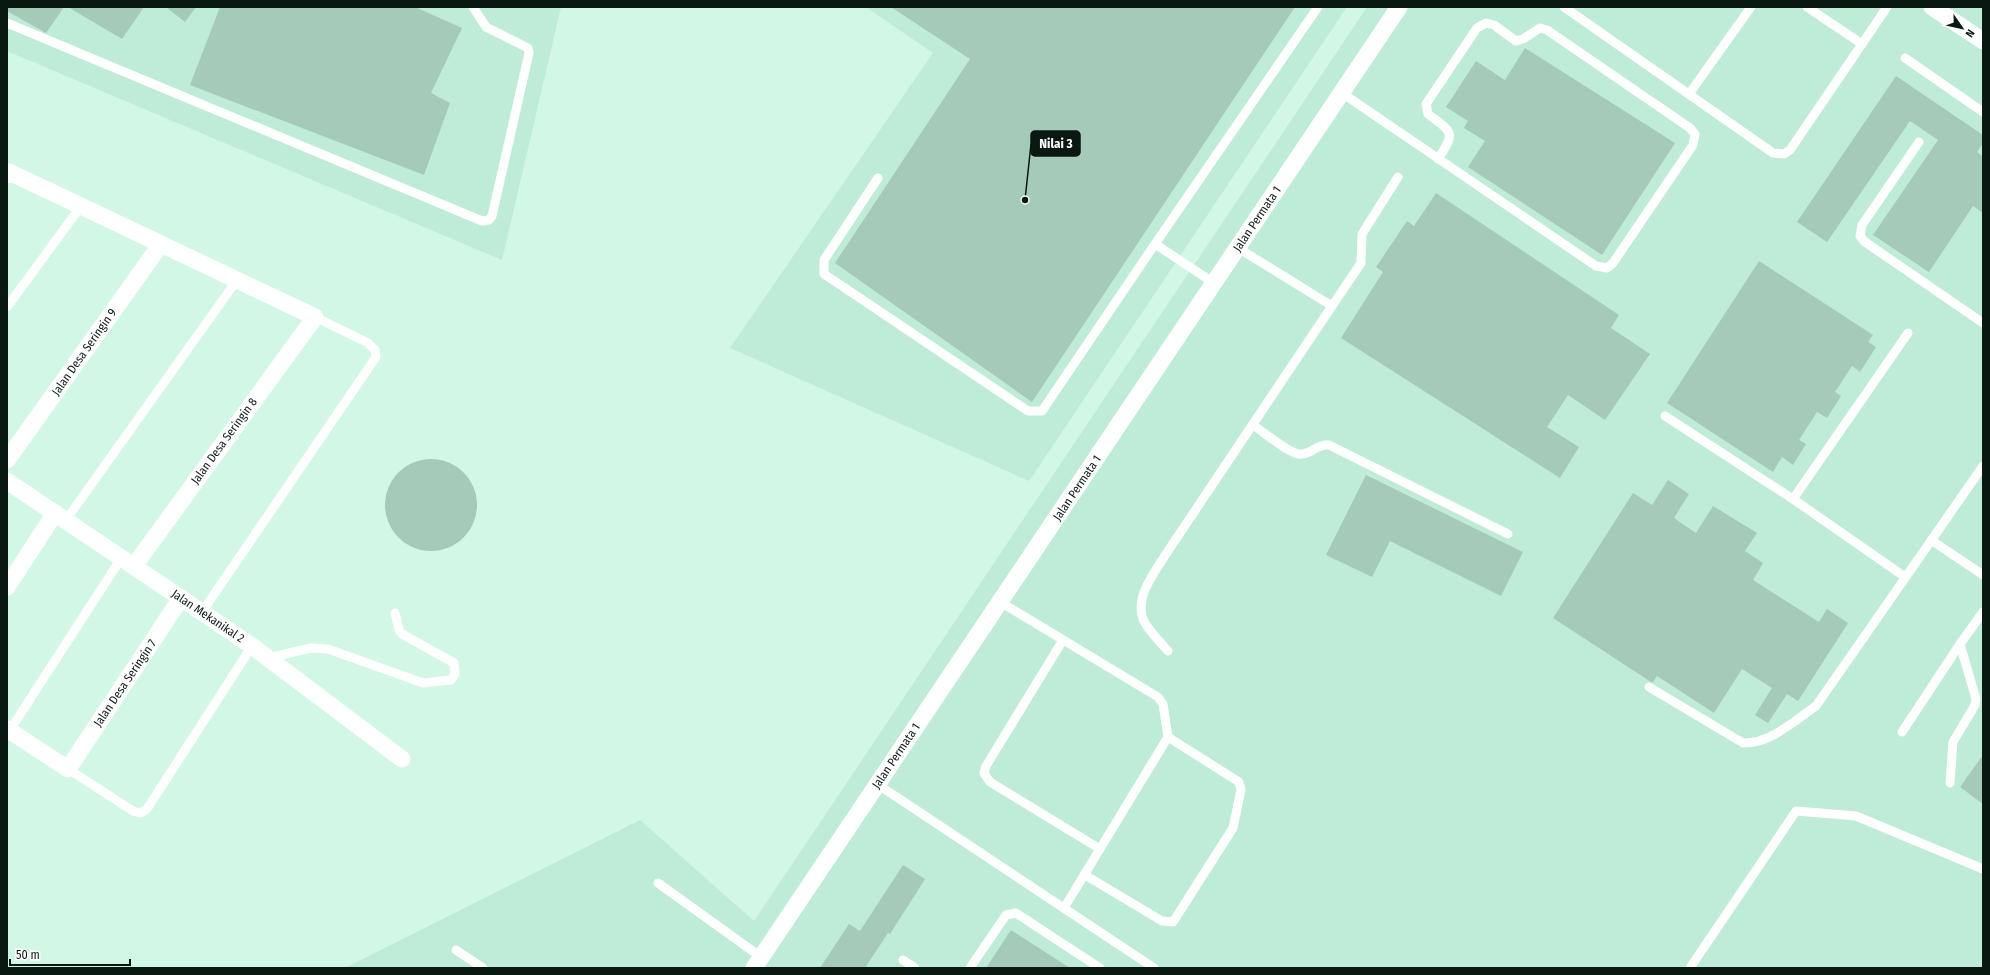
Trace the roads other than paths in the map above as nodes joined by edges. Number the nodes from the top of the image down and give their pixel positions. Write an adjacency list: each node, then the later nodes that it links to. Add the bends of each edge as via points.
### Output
1 (473, 7): 9 (lane, via 486,27 528,48 529,54 492,216 490,220 482,221)
2 (1318, 7): 23 (lane)
3 (1399, 7): 13 (street, Jalan Permata 1)
4 (1564, 7): 14 (lane)
5 (1751, 7): 14 (lane)
6 (1807, 7): 11 (lane)
7 (1887, 7): 11 (lane)
8 (1932, 7): 10 (street)
9 (7, 23)
10 (1983, 41)
11 (1862, 44): 14 (lane, via 1790,150 1784,154 1773,153)
12 (1905, 58): 15 (lane)
13 (1342, 93): 17 (lane); 24 (street, Jalan Permata 1)
14 (1689, 94)
15 (1983, 112)
16 (1919, 142): 30 (lane, via 1862,225 1860,236 1865,242)
17 (1438, 159): 17 (lane, via 1450,140 1450,133 1428,114 1426,104 1477,28 1486,23 1494,25 1516,41 1540,28 1547,30 1690,128 1695,134 1693,145 1613,263 1607,268 1596,266)
18 (8, 172): 21 (street)
19 (878, 178): 23 (lane, via 824,260 824,274 1028,411 1042,411)
20 (1398, 178): 27 (lane, via 1362,234 1361,263)
21 (81, 206): 22 (street); 28 (lane)
22 (161, 244): 25 (street); 34 (street, Jalan Desa Seringin 9)
23 (1155, 244): 26 (lane)
24 (1238, 248): 26 (street, Jalan Permata 1); 27 (lane)
25 (237, 280): 29 (street); 38 (lane)
26 (1214, 283): 46 (street, Jalan Permata 1)
27 (1332, 306): 33 (lane)
28 (7, 307)
29 (315, 317): 41 (street, Jalan Desa Seringin 8); 47 (lane, via 368,343 376,350 376,356)
30 (1983, 323)
31 (1908, 333): 37 (lane)
32 (1665, 416): 37 (lane)
33 (1253, 425): 39 (lane, via 1295,454 1304,454 1321,444 1329,445); 53 (lane, via 1144,590 1143,620)
34 (7, 460)
35 (1983, 466): 40 (lane)
36 (7, 481): 38 (street, Jalan Mekanikal 2)
37 (1793, 499): 43 (lane)
38 (61, 516): 41 (street, Jalan Mekanikal 2); 44 (street)
39 (1508, 534)
40 (1931, 540): 42 (lane); 43 (lane)
41 (128, 562): 45 (street, Jalan Mekanikal 2); 56 (lane)
42 (1983, 575)
43 (1905, 577): 55 (lane, via 1816,706 1779,732 1754,743 1743,743)
44 (7, 587)
45 (181, 598): 47 (street, Jalan Mekanikal 2); 60 (street, Jalan Desa Seringin 7)
46 (1000, 602): 50 (lane); 62 (street, Jalan Permata 1)
47 (202, 612): 52 (street, Jalan Mekanikal 2)
48 (1983, 612): 51 (lane)
49 (395, 613): 54 (lane, via 402,634 454,663 455,674 451,680 423,683 328,649 311,648)
50 (1063, 640): 58 (lane, via 1158,697 1163,704); 63 (lane, via 984,773 990,782)
51 (1960, 644): 57 (lane); 61 (lane, via 1976,699 1975,706 1953,742)
52 (252, 646): 54 (street, Jalan Mekanikal 2); 60 (lane, via 147,809 140,813 133,811)
53 (1168, 651)
54 (268, 658): 59 (street, Jalan Mekanikal 2)
55 (1648, 687)
56 (8, 730): 60 (street)
57 (1902, 732)
58 (1168, 737): 63 (lane); 65 (lane, via 1239,782 1241,790 1233,828 1173,922 1162,921)
59 (402, 759)
60 (68, 768)
61 (1950, 783)
62 (877, 784): 67 (lane); 70 (street, Jalan Permata 1)
63 (1100, 849): 65 (lane)
64 (1983, 869): 76 (lane, via 1856,816 1796,811)
65 (1085, 875): 67 (lane)
66 (658, 884): 70 (lane)
67 (1064, 908): 75 (lane)
68 (456, 950): 71 (lane)
69 (902, 960): 72 (lane)
70 (758, 962)
71 (483, 968)
72 (915, 968)
73 (970, 968): 74 (lane, via 1006,915 1016,913)
74 (1100, 968)
75 (1154, 968)
76 (1690, 968)

